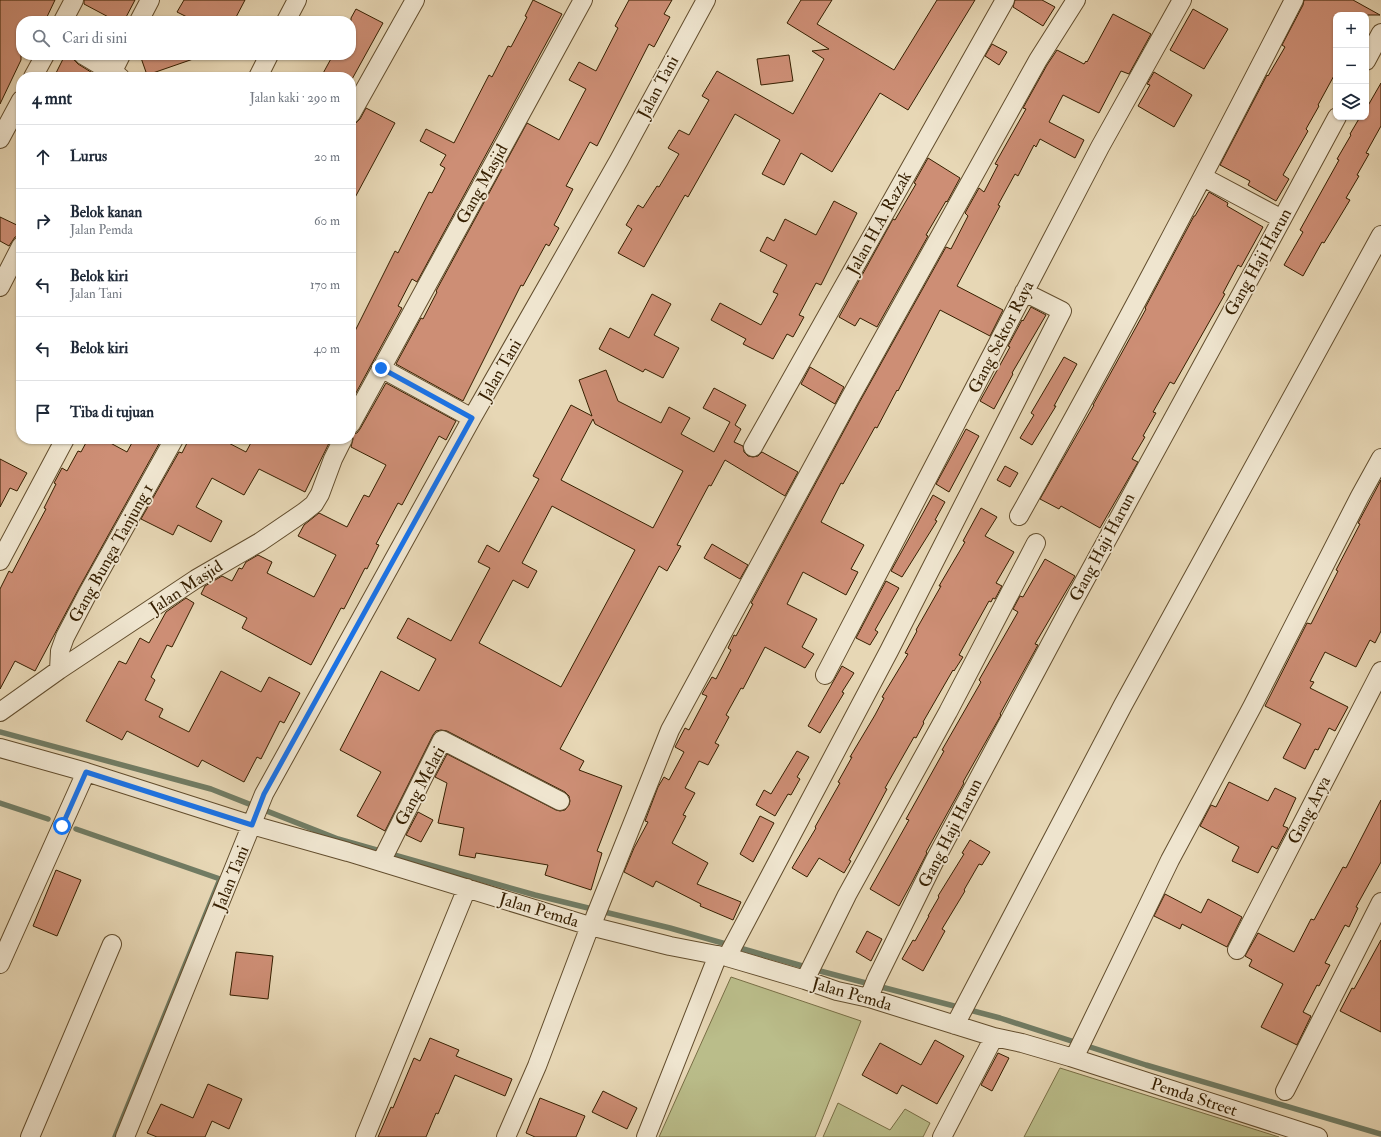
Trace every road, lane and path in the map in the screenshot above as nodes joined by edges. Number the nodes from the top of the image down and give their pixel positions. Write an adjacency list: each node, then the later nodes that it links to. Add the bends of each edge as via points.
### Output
1 (74, 0): 11 (street)
2 (150, 0): 12 (street)
3 (298, 0): 13 (street)
4 (415, 0): 24 (street)
5 (583, 0): 34 (street, Gang Masjid)
6 (706, 0): 36 (street, Jalan Tani, via 619,160)
7 (1005, 0): 40 (street, Jalan H.A. Razak)
8 (1076, 0): 56 (street, via 1038,60 850,398 670,730)
9 (1182, 0): 33 (street, Gang Sektor Raya, via 1100,147)
10 (1294, 0): 28 (street)
11 (66, 16)
12 (142, 16)
13 (289, 16)
14 (1381, 33): 15 (street)
15 (1369, 55)
16 (42, 60): 20 (street)
17 (91, 60): 21 (street)
18 (119, 60): 22 (street)
19 (266, 60): 23 (street)
20 (36, 72)
21 (109, 72)
22 (115, 72)
23 (260, 72)
24 (356, 105)
25 (16, 109): 27 (street)
26 (1335, 120): 29 (street, Gang Haji Harun)
27 (0, 139)
28 (1203, 177): 29 (street); 42 (street, via 1073,421)
29 (1282, 219): 62 (street, Gang Haji Harun, via 935,860)
30 (1381, 235): 63 (street, via 1123,705)
31 (16, 256): 32 (street)
32 (0, 287)
33 (1024, 292): 47 (street, Gang Sektor Raya); 59 (street, via 1062,311 889,651)
34 (381, 368): 35 (street); 36 (street)
35 (356, 415)
36 (472, 418): 52 (street, Jalan Tani, via 264,794)
37 (62, 444): 44 (street)
38 (171, 444): 45 (street, Gang Bunga Tanjung 1, via 65,637 60,651)
39 (340, 444): 45 (street, Jalan Masjid, via 314,504 260,542 196,579)
40 (753, 447)
41 (1381, 458): 65 (street, via 1170,860)
42 (1019, 516)
43 (1036, 543): 61 (street, via 948,712 847,895)
44 (0, 561)
45 (59, 670): 48 (street, Jalan Masjid)
46 (1381, 671): 58 (street, Gang Arya)
47 (825, 676)
48 (0, 712)
49 (0, 748): 50 (street, Jalan Pemda)
50 (86, 772): 52 (street, Jalan Pemda); 60 (street)
51 (560, 800): 53 (street, Gang Melati, via 442,740)
52 (255, 820): 53 (street, Jalan Pemda); 68 (street, Jalan Tani)
53 (381, 862): 54 (street, Jalan Pemda)
54 (466, 888): 56 (street, Jalan Pemda); 69 (street)
55 (1381, 902): 66 (street)
56 (594, 919): 59 (street, Jalan Pemda, via 670,946); 70 (street, via 537,1066)
57 (112, 944): 67 (street)
58 (1236, 950)
59 (727, 951): 61 (street, Jalan Pemda); 71 (street)
60 (0, 964)
61 (809, 972): 62 (street, Jalan Pemda, via 838,991)
62 (872, 990): 63 (street, Jalan Pemda)
63 (955, 1025): 64 (street, Jalan Pemda)
64 (994, 1037): 65 (street, Jalan Pemda, via 1022,1043); 72 (street)
65 (1077, 1048): 73 (street, Pemda Street)
66 (1285, 1092)
67 (30, 1137)
68 (125, 1137)
69 (365, 1137)
70 (506, 1137)
71 (646, 1137)
72 (942, 1137)
73 (1318, 1137)

